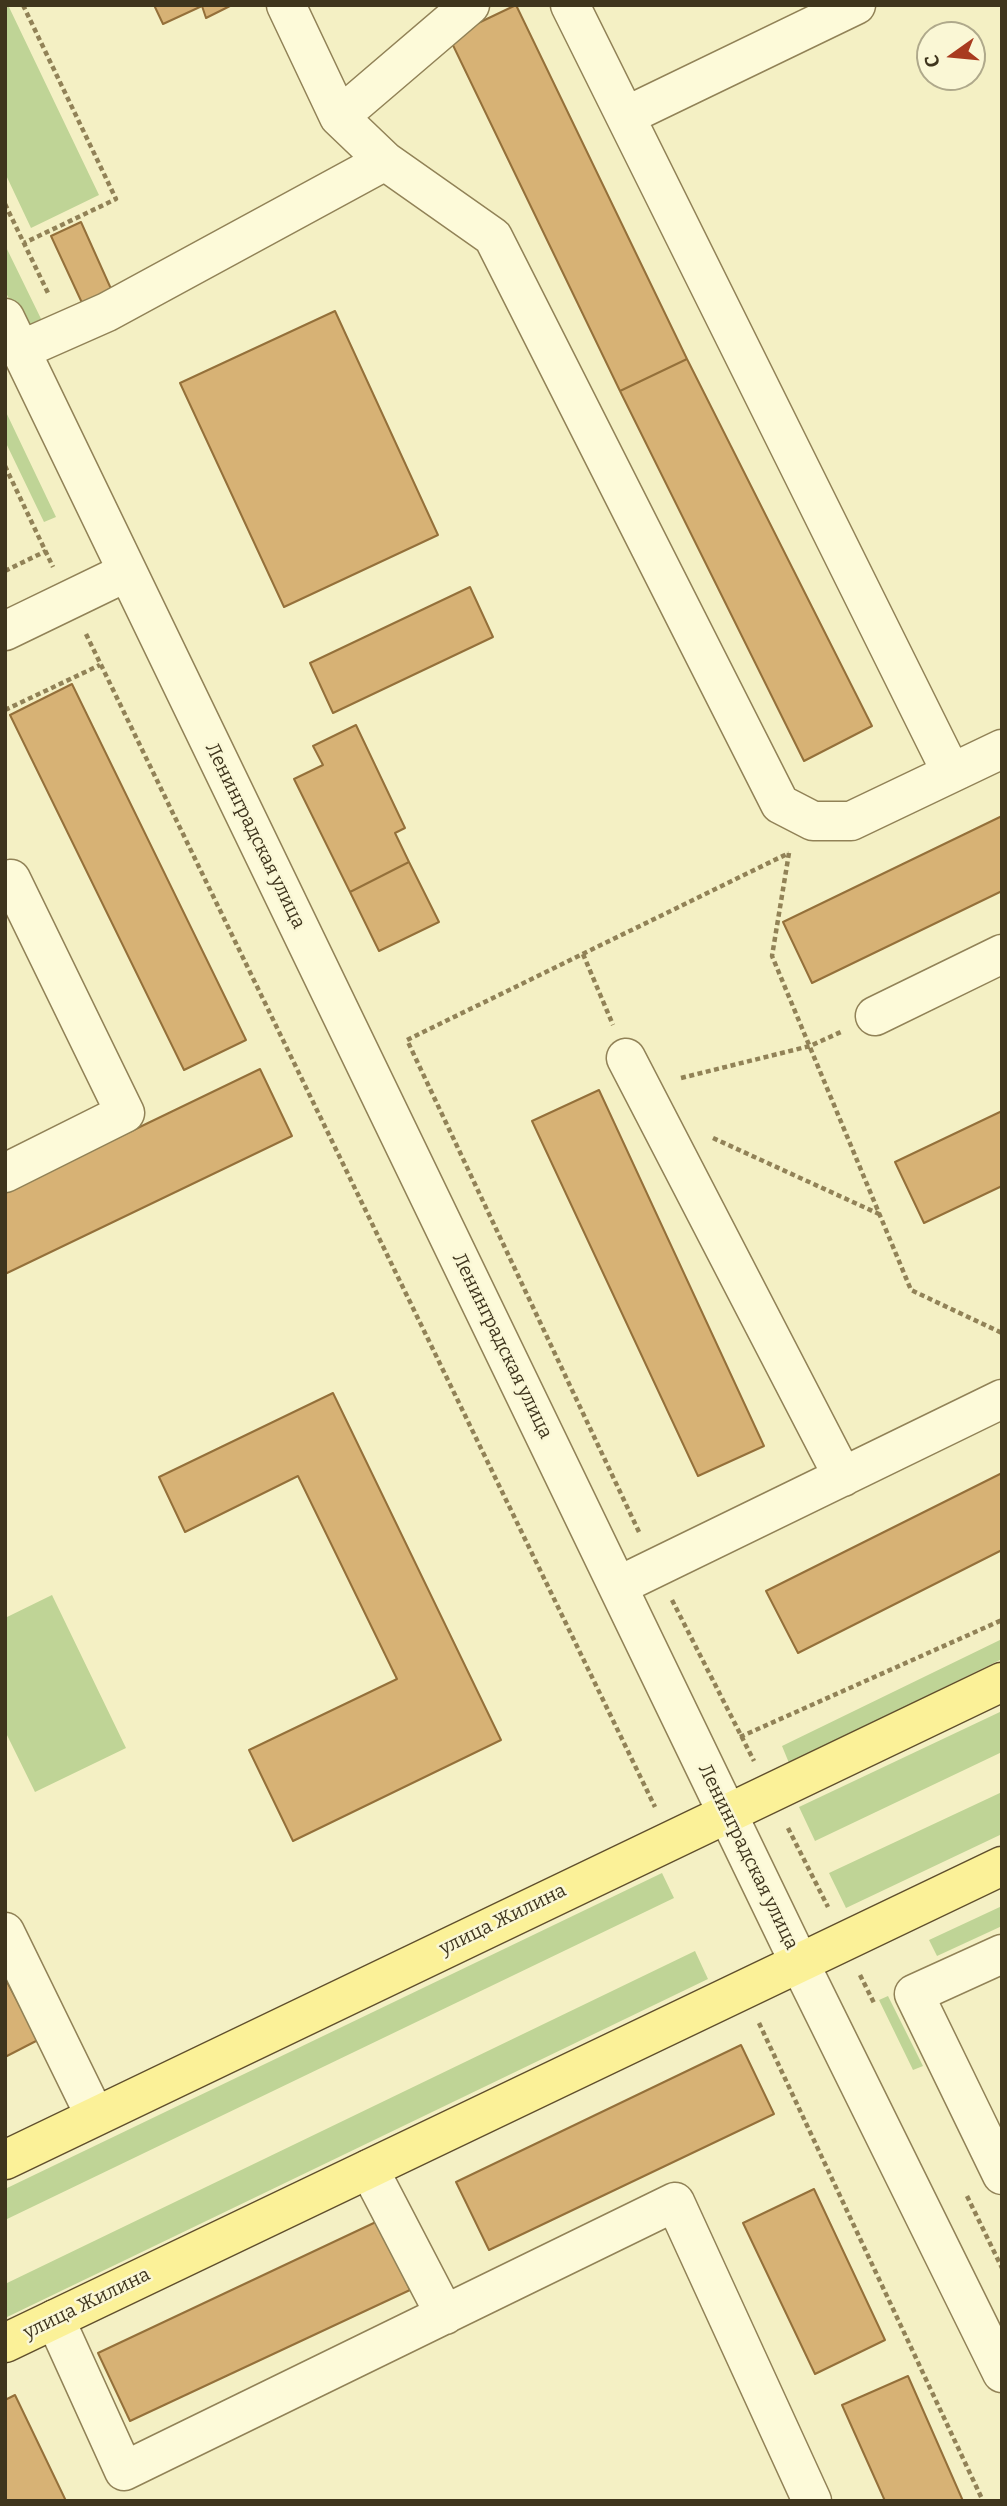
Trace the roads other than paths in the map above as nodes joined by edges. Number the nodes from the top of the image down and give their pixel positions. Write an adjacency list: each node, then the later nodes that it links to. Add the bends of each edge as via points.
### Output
1 (286, 5): 6 (street)
2 (470, 5): 6 (street)
3 (570, 5): 5 (street)
4 (856, 5): 5 (street)
5 (626, 116): 12 (street)
6 (339, 117): 7 (street)
7 (385, 161): 8 (street, via 107,312 65,330); 12 (street, via 493,237 780,804 813,821 851,821)
8 (13, 334): 9 (street, Ленинградская улица)
9 (127, 572): 10 (street); 20 (street, Ленинградская улица)
10 (5, 631)
11 (1002, 749): 12 (street)
12 (951, 772)
13 (5, 882): 17 (street, via 11,880 125,1113)
14 (1002, 954): 15 (street)
15 (874, 1016)
16 (641, 1086): 19 (street)
17 (5, 1174)
18 (1002, 1399): 19 (street)
19 (843, 1476): 20 (street)
20 (618, 1586): 22 (street, Ленинградская улица)
21 (1002, 1682): 22 (main road, улица Жилина)
22 (727, 1813): 26 (street, Ленинградская улица); 27 (main road, улица Жилина)
23 (1002, 1866): 26 (main road, улица Жилина)
24 (8, 1943): 27 (street)
25 (1002, 1954): 30 (street, via 914,1994)
26 (799, 1962): 29 (main road, улица Жилина); 34 (street, Ленинградская улица)
27 (95, 2116): 28 (main road, улица Жилина)
28 (5, 2160)
29 (369, 2169): 31 (street); 32 (main road, улица Жилина)
30 (1002, 2175)
31 (445, 2315): 32 (street, via 124,2471); 35 (street, via 675,2202)
32 (55, 2319): 33 (main road, улица Жилина)
33 (5, 2343)
34 (1002, 2374)
35 (812, 2501)

